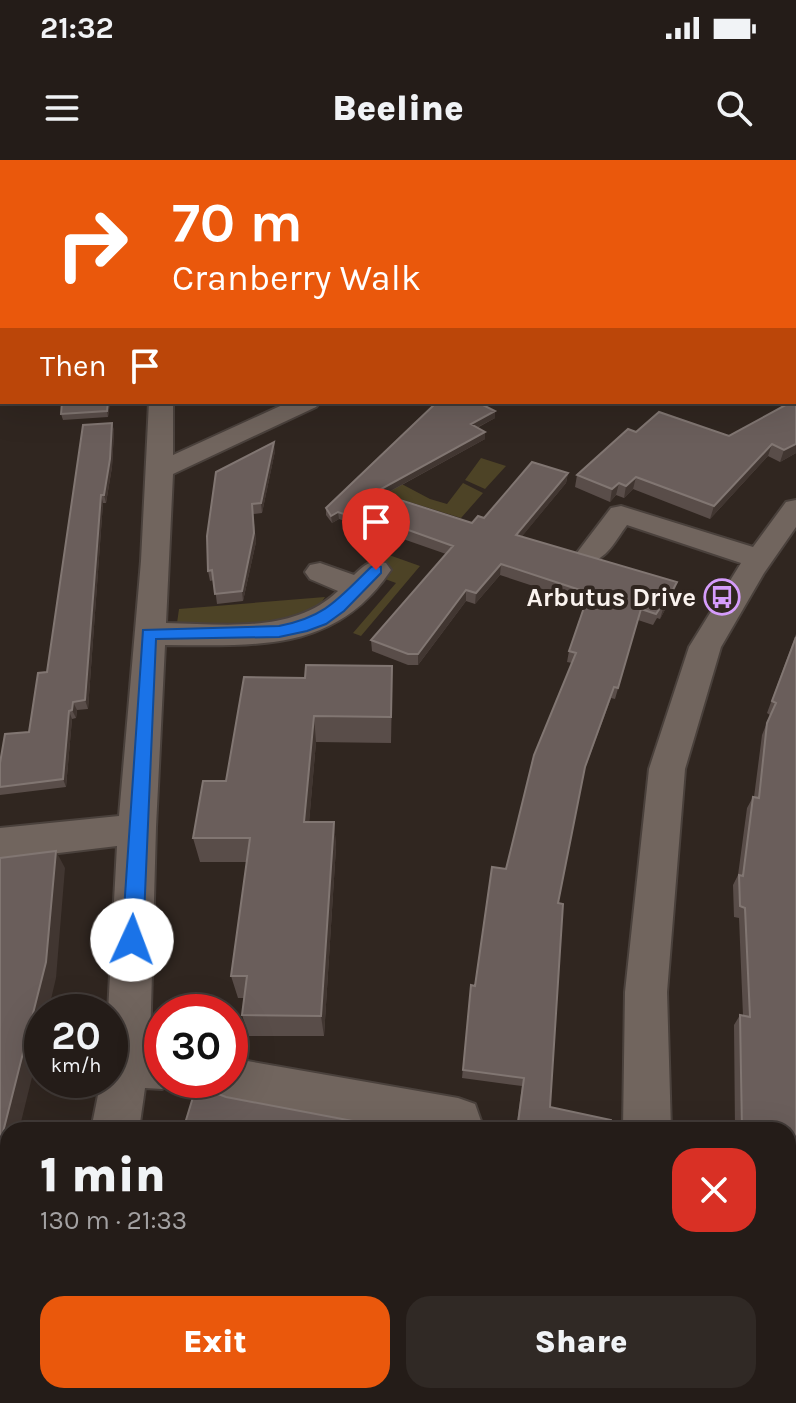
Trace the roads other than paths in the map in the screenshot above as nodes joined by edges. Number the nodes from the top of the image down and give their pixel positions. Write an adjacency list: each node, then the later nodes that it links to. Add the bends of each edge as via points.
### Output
1 (161, 404): 3 (street)
2 (304, 404): 3 (street)
3 (161, 470): 8 (street)
4 (796, 508): 6 (street)
5 (590, 554): 6 (street, via 621,514)
6 (759, 559): 15 (street, via 705,647 667,769 646,992)
7 (320, 572): 8 (street, via 367,579 321,621 301,627)
8 (149, 634): 9 (street)
9 (137, 829): 10 (street); 11 (street)
10 (0, 844)
11 (143, 1066): 14 (street)
12 (248, 1083): 13 (street)
13 (458, 1121)
14 (118, 1122)
15 (647, 1122)

